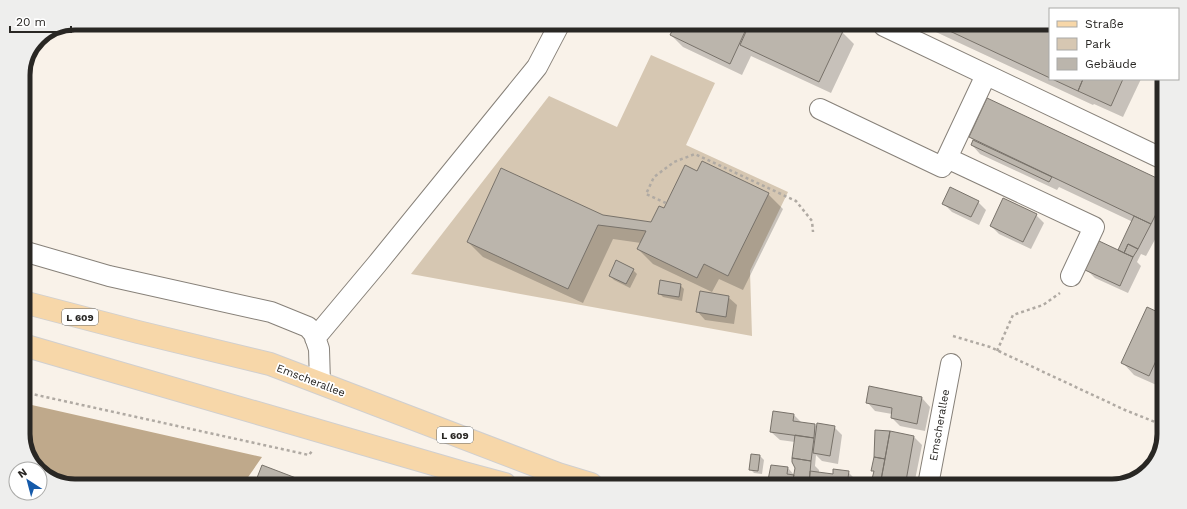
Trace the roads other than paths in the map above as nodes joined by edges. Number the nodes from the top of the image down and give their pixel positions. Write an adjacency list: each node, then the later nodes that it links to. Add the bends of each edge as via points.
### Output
1 (556, 30): 10 (lane, via 537,67)
2 (892, 30): 3 (lane)
3 (986, 75): 5 (lane); 6 (lane)
4 (820, 109): 6 (lane, via 942,167)
5 (1157, 156)
6 (947, 158): 8 (lane, via 1094,227)
7 (30, 253): 10 (lane, via 109,276 271,312 308,327)
8 (1071, 276)
9 (30, 304): 13 (main road, Emscherallee / L 609, via 270,364)
10 (315, 338): 13 (lane, via 319,349)
11 (30, 347): 14 (main road)
12 (951, 364): 16 (lane, Emscherallee)
13 (320, 383): 15 (main road, Emscherallee / L 609)
14 (486, 479)
15 (576, 479)
16 (929, 479)

